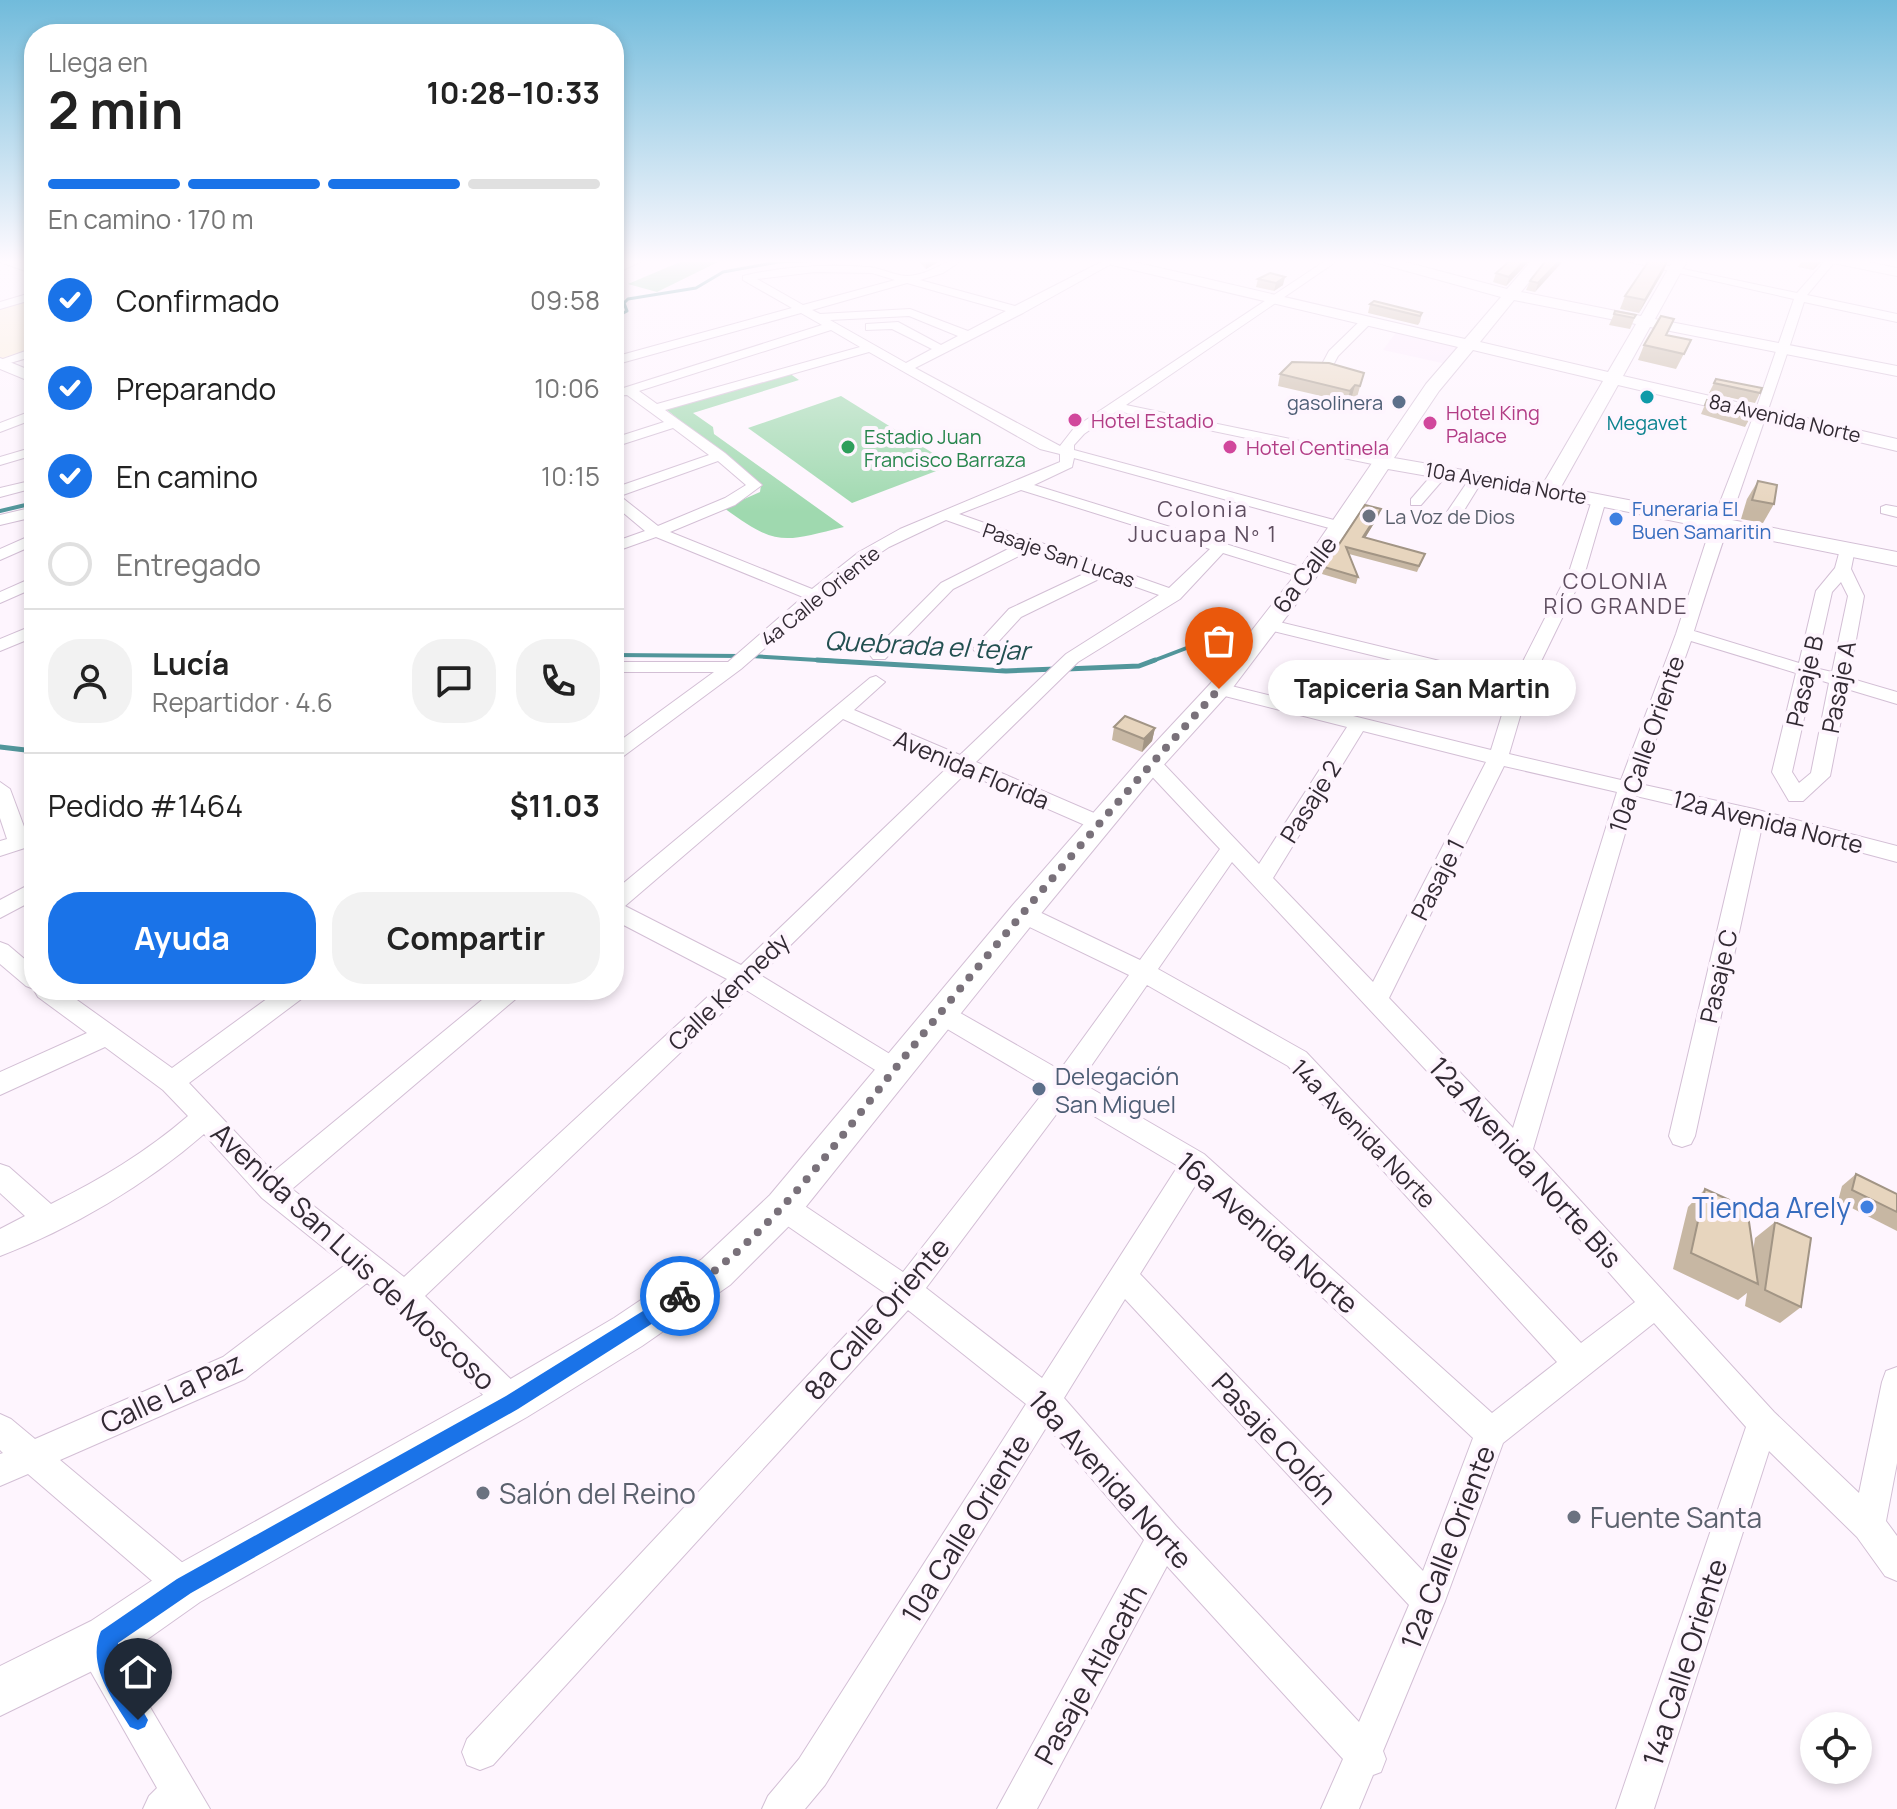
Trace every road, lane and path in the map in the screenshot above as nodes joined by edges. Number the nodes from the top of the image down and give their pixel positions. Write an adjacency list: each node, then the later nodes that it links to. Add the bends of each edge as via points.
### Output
1 (675, 343): 16 (street)
2 (772, 343): 23 (street)
3 (868, 343): 12 (street)
4 (929, 343): 14 (street)
5 (955, 343): 14 (street)
6 (1210, 343): 25 (street, 4a Calle Oriente)
7 (1344, 343): 18 (street)
8 (1632, 343): 22 (street)
9 (1755, 343): 13 (street)
10 (1784, 343): 13 (street, 10a Calle Oriente)
11 (1470, 344): 22 (street, 8a Avenida Norte); 37 (street, 6a Calle, via 1432,388)
12 (874, 347): 19 (street); 26 (street)
13 (1782, 349): 20 (street); 27 (street, 10a Calle Oriente)
14 (942, 350): 19 (street)
15 (24, 355): 17 (street)
16 (624, 358)
17 (1, 363): 21 (street)
18 (1327, 366)
19 (907, 367): 33 (street, via 1045,446)
20 (1897, 371)
21 (24, 373)
22 (1613, 378): 27 (street, 8a Avenida Norte); 42 (street)
23 (624, 387)
24 (624, 391): 26 (street)
25 (1115, 407): 33 (street, 4a Calle Oriente, via 1079,431); 37 (street, 10a Avenida Norte)
26 (655, 409): 30 (street)
27 (1762, 412): 32 (street, 8a Avenida Norte); 52 (street, 10a Calle Oriente)
28 (24, 417): 29 (street)
29 (3, 423)
30 (675, 423): 31 (street); 35 (street)
31 (624, 440)
32 (1897, 445)
33 (1067, 452): 40 (street, 4a Calle Oriente, via 1067,464); 53 (street)
34 (24, 454): 36 (street)
35 (720, 456): 43 (street); 54 (street, via 753,481 749,492)
36 (0, 461)
37 (1382, 462): 38 (street, 10a Avenida Norte); 53 (street, 6a Calle)
38 (1442, 472): 39 (street, 10a Avenida Norte); 46 (street)
39 (1477, 478): 42 (street, 10a Avenida Norte); 48 (street)
40 (1019, 485): 50 (street, 4a Calle Oriente); 58 (street)
41 (24, 487): 44 (street)
42 (1549, 491): 45 (street, 10a Avenida Norte)
43 (624, 492)
44 (0, 493)
45 (1599, 500): 52 (street, 10a Avenida Norte); 79 (street, via 1578,569)
46 (1416, 502)
47 (624, 505): 54 (street)
48 (1455, 512)
49 (24, 514): 51 (street)
50 (944, 514): 57 (street, Pasaje San Lucas); 66 (street, 4a Calle Oriente, via 880,546)
51 (0, 520)
52 (1720, 523): 60 (street, 10a Avenida Norte); 69 (street, 10a Calle Oriente)
53 (1340, 526): 63 (street, 6a Calle)
54 (655, 531): 55 (street); 66 (street)
55 (624, 543)
56 (24, 544): 59 (street)
57 (1028, 545): 62 (street, Pasaje San Lucas); 73 (street, via 947,586)
58 (1219, 548): 63 (street); 65 (street, Calle Kennedy)
59 (0, 555)
60 (1845, 559): 61 (street, 10a Avenida Norte); 76 (street, Pasaje B, via 1824,591); 77 (street, Pasaje A, via 1856,596)
61 (1897, 559)
62 (1103, 571): 65 (street, Pasaje San Lucas); 72 (street, via 1015,613)
63 (1307, 574): 68 (street, 6a Calle)
64 (24, 587): 67 (street)
65 (1174, 595): 87 (street, Calle Kennedy, via 1117,627 1060,670)
66 (816, 597): 74 (street, 4a Calle Oriente)
67 (0, 598)
68 (1267, 624): 79 (street); 80 (street, 6a Calle)
69 (1685, 634): 76 (street); 88 (street, 10a Calle Oriente)
70 (24, 635): 71 (street)
71 (0, 646)
72 (982, 649)
73 (879, 655)
74 (741, 660): 75 (street); 84 (street, 4a Calle Oriente)
75 (624, 666)
76 (1806, 671): 77 (street); 90 (street, Pasaje B, via 1782,772)
77 (1840, 681): 81 (street); 90 (street, Pasaje A, via 1820,776)
78 (876, 682): 82 (street)
79 (1520, 686): 85 (street)
80 (1219, 689): 83 (street, 12a Avenida Norte); 86 (street, 6a Calle)
81 (1897, 698)
82 (843, 712): 87 (street, Avenida Florida); 98 (street)
83 (1359, 722): 85 (street, 12a Avenida Norte); 97 (street, Pasaje 2)
84 (624, 747)
85 (1498, 758): 88 (street, 12a Avenida Norte); 110 (street, Pasaje 1)
86 (1151, 763): 92 (street, 6a Calle); 95 (street, 12a Avenida Norte Bis)
87 (961, 765): 92 (street, Avenida Florida); 106 (street, Calle Kennedy)
88 (1629, 786): 91 (street, 12a Avenida Norte); 119 (street, 10a Calle Oriente)
89 (0, 789): 94 (street)
90 (1796, 796): 93 (street)
91 (1754, 816): 93 (street, 12a Avenida Norte); 118 (street, Pasaje C)
92 (1101, 824): 101 (street, 6a Calle)
93 (1790, 825): 96 (street, 12a Avenida Norte)
94 (18, 843)
95 (1230, 850): 97 (street, 12a Avenida Norte Bis); 105 (street, 8a Calle Oriente)
96 (1897, 854)
97 (1260, 880): 110 (street, 12a Avenida Norte Bis)
98 (624, 895)
99 (24, 896): 100 (street)
100 (0, 910)
101 (1023, 914): 105 (street, 14a Avenida Norte); 111 (street, 6a Calle)
102 (624, 915): 106 (street)
103 (0, 952): 104 (street)
104 (24, 972)
105 (1146, 973): 116 (street, 8a Calle Oriente); 131 (street, 14a Avenida Norte, via 1297,1059)
106 (744, 977): 113 (street); 129 (street, Calle Kennedy)
107 (67, 1000): 112 (street, Avenida San Luis de Moscoso)
108 (283, 1000): 114 (street)
109 (498, 1000): 122 (street)
110 (1376, 1000): 119 (street, 12a Avenida Norte Bis)
111 (940, 1013): 113 (street, 6a Calle); 116 (street, 16a Avenida Norte)
112 (107, 1035): 114 (street, Avenida San Luis de Moscoso); 115 (street)
113 (894, 1069): 123 (street, 6a Calle)
114 (172, 1082): 117 (street, Avenida San Luis de Moscoso)
115 (0, 1084)
116 (1063, 1086): 120 (street, 16a Avenida Norte); 128 (street, 8a Calle Oriente)
117 (204, 1118): 122 (street, Avenida San Luis de Moscoso); 124 (street, via 119,1183)
118 (1682, 1136)
119 (1519, 1152): 130 (street, 12a Avenida Norte Bis)
120 (1195, 1162): 127 (street, 10a Calle Oriente); 137 (street, 16a Avenida Norte)
121 (0, 1176): 124 (street)
122 (272, 1189): 126 (street, Avenida San Luis de Moscoso)
123 (783, 1207): 128 (street, 18a Avenida Norte); 134 (street, 6a Calle, via 716,1272)
124 (48, 1219): 125 (street)
125 (0, 1243)
126 (368, 1265): 129 (street, Avenida San Luis de Moscoso); 138 (street, Calle La Paz, via 234,1368)
127 (1123, 1276): 133 (street, 10a Calle Oriente); 144 (street, Pasaje Colón)
128 (906, 1291): 133 (street, 18a Avenida Norte); 147 (street, 8a Calle Oriente)
129 (405, 1296): 134 (street, Avenida San Luis de Moscoso)
130 (1655, 1304): 131 (street, 12a Calle Oriente); 135 (street, 12a Avenida Norte Bis)
131 (1578, 1362): 137 (street, 12a Calle Oriente)
132 (1897, 1382): 140 (street)
133 (1045, 1400): 141 (street, 18a Avenida Norte); 150 (street, 10a Calle Oriente, via 812,1772)
134 (512, 1402): 143 (street, 6a Calle)
135 (1763, 1423): 140 (street, 12a Avenida Norte Bis); 153 (street, 14a Calle Oriente)
136 (0, 1430): 138 (street)
137 (1491, 1433): 144 (street, 12a Calle Oriente)
138 (30, 1455): 139 (street, Calle La Paz); 143 (street)
139 (0, 1470)
140 (1869, 1525): 142 (street, 12a Avenida Norte Bis)
141 (1164, 1538): 148 (street, 18a Avenida Norte); 151 (street, Pasaje Atlacath)
142 (1897, 1564)
143 (184, 1586): 145 (street, 6a Calle)
144 (1428, 1601): 148 (street, 12a Calle Oriente)
145 (108, 1638): 146 (street, 6a Calle); 149 (street, via 109,1672)
146 (0, 1692)
147 (480, 1752)
148 (1366, 1757): 152 (street, 12a Calle Oriente)
149 (178, 1803)
150 (781, 1809)
151 (1016, 1809)
152 (1340, 1809)
153 (1635, 1809)

